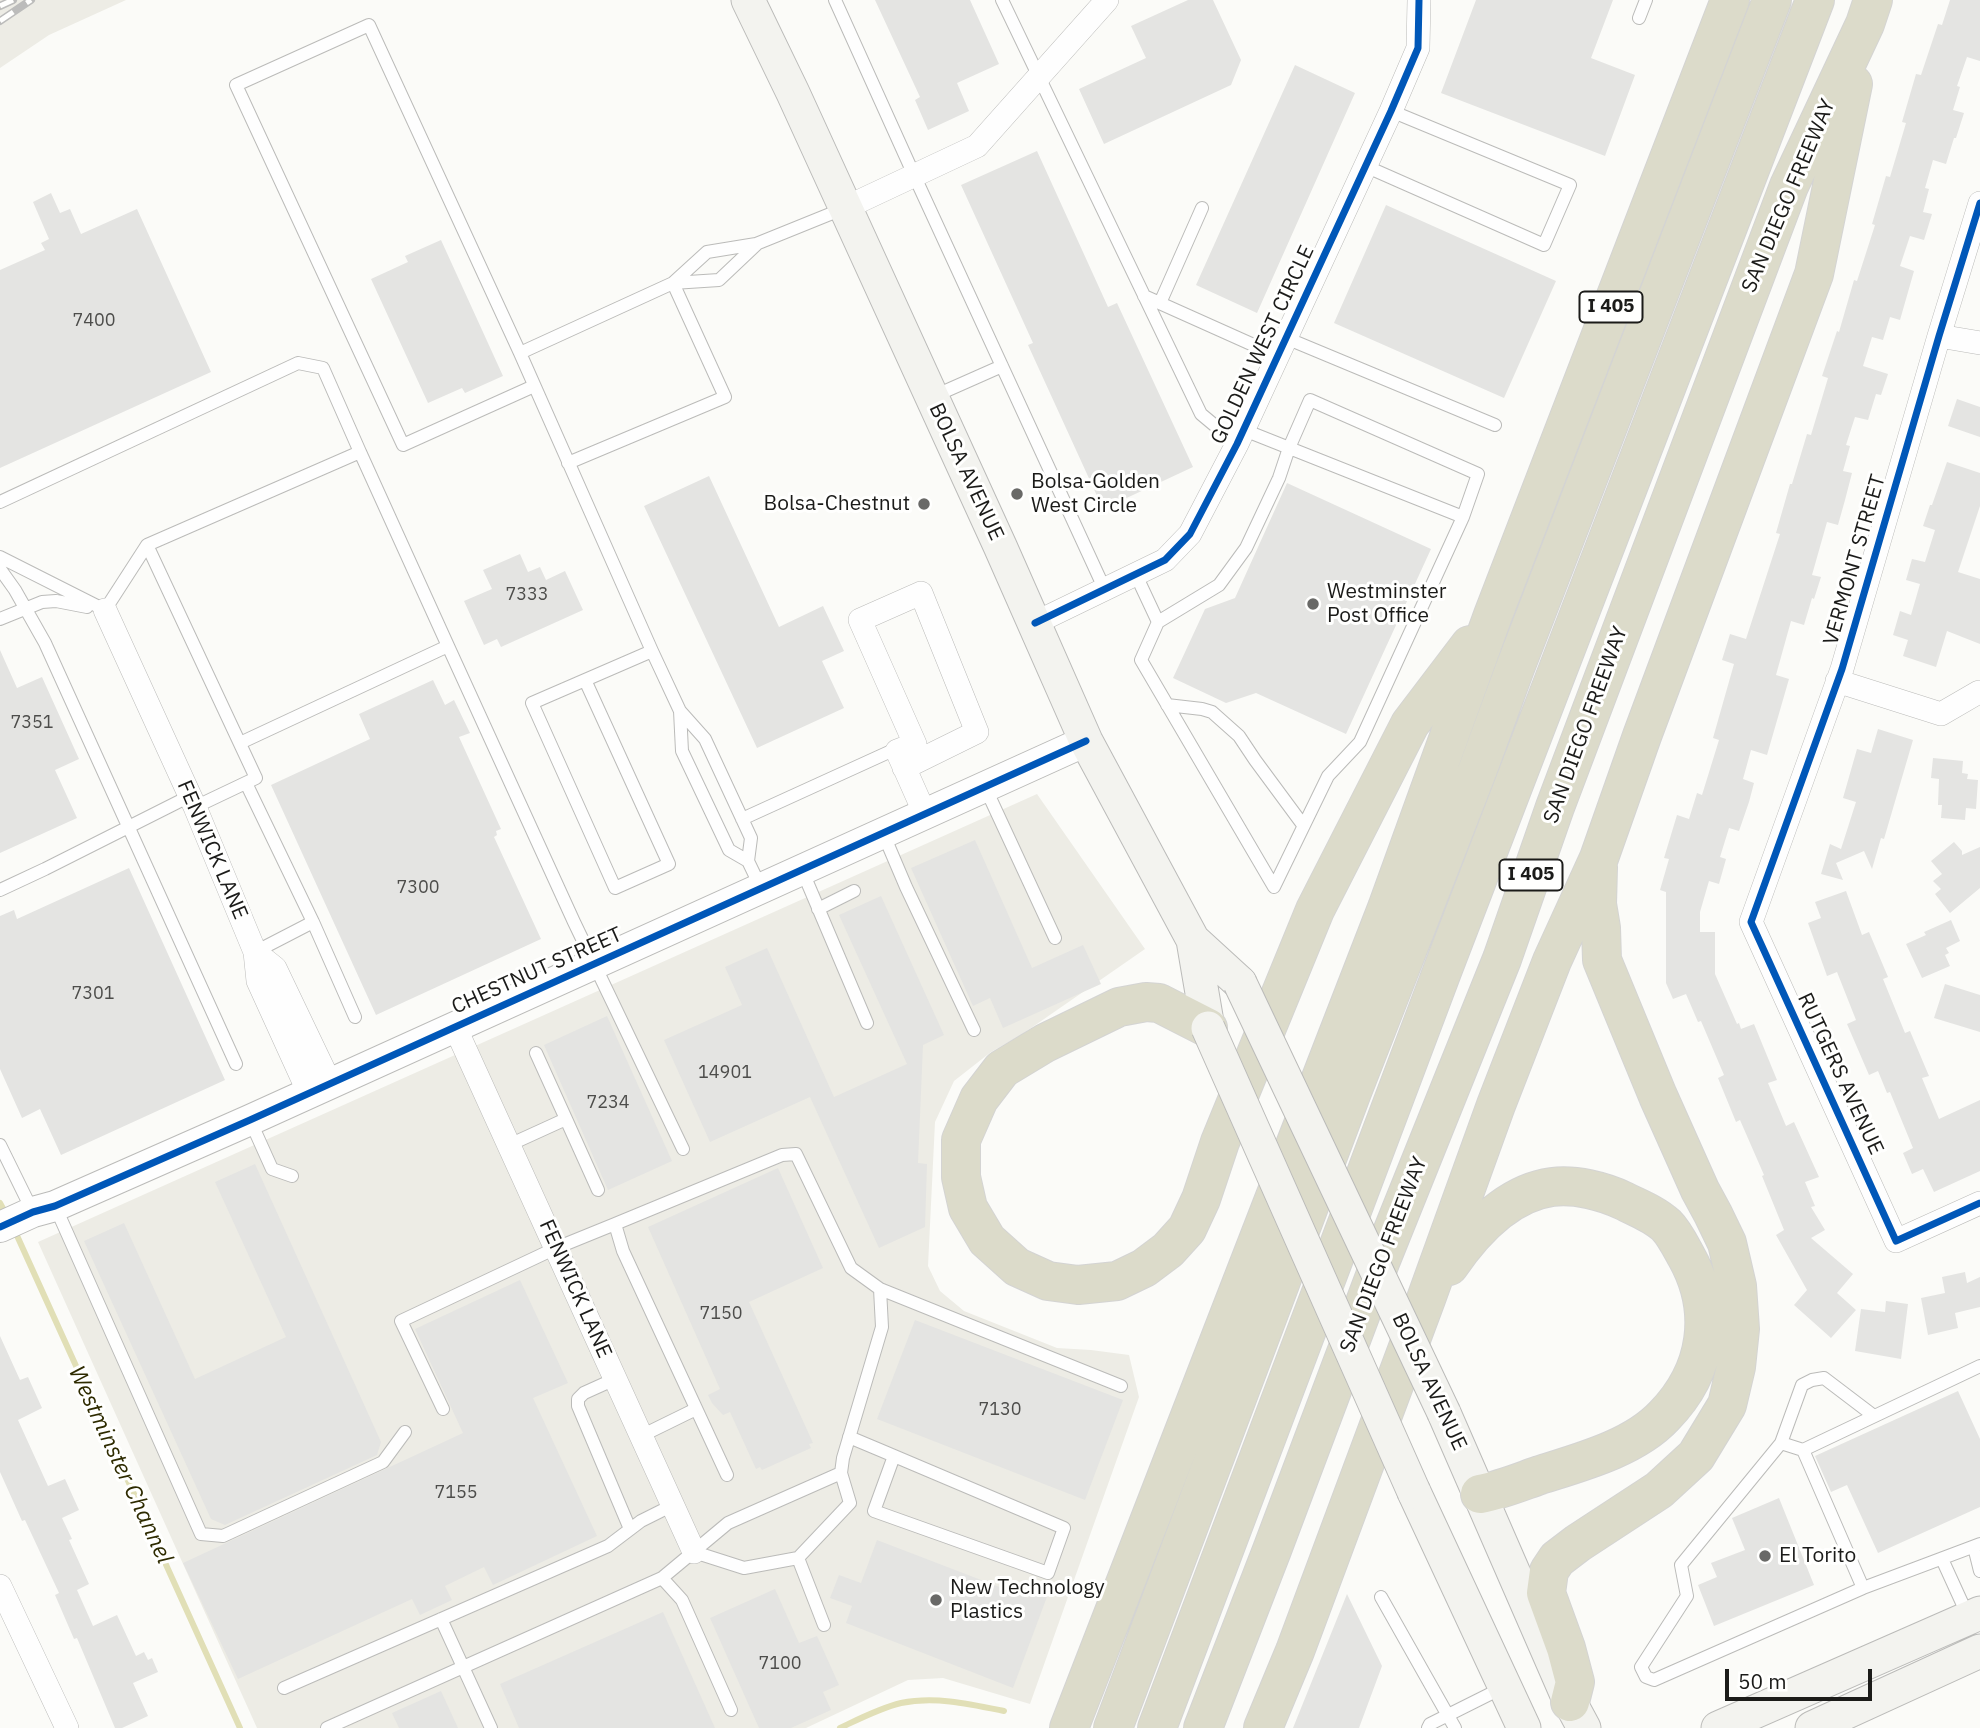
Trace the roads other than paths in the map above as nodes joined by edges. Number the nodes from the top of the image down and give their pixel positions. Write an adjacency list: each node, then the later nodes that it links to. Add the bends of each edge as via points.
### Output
1 (748, 0): 17 (main road, BOLSA AVENUE)
2 (835, 0): 15 (lane)
3 (1002, 0): 12 (lane)
4 (1107, 0): 12 (street)
5 (1419, 0): 13 (street, GOLDEN WEST CIRCLE, via 1418,48)
6 (1646, 0): 11 (lane)
7 (1730, 0): 44 (highway, I 405)
8 (1772, 0): 58 (highway)
9 (1815, 0): 134 (highway)
10 (1869, 12): 67 (highway, via 1814,274); 149 (highway, SAN DIEGO FREEWAY / I 405, via 1784,199 1559,794 1502,959 1381,1260)
11 (1639, 18)
12 (1039, 76): 15 (street, via 977,146); 21 (lane)
13 (1391, 111): 14 (street, GOLDEN WEST CIRCLE); 14 (lane, via 1570,185 1544,245)
14 (1365, 166): 25 (street, GOLDEN WEST CIRCLE)
15 (914, 175): 17 (street); 27 (lane)
16 (1980, 203): 23 (street, VERMONT STREET)
17 (845, 208): 19 (lane); 29 (main road, BOLSA AVENUE)
18 (1202, 208): 22 (lane)
19 (756, 244): 20 (lane, via 707,252); 20 (lane, via 719,280)
20 (673, 283): 26 (lane); 34 (lane, via 725,397)
21 (1144, 296): 22 (lane); 31 (lane, via 1201,414)
22 (1160, 303): 25 (lane)
23 (1939, 336): 24 (street); 51 (street, VERMONT STREET)
24 (1980, 343)
25 (1282, 347): 30 (lane); 31 (street, GOLDEN WEST CIRCLE)
26 (520, 352): 28 (lane); 28 (lane, via 369,25 236,85 403,445)
27 (1002, 366): 29 (lane); 41 (lane)
28 (534, 386): 34 (lane)
29 (932, 397): 47 (main road, BOLSA AVENUE)
30 (1495, 425)
31 (1240, 437): 32 (lane); 40 (street, GOLDEN WEST CIRCLE, via 1190,534 1166,559)
32 (1289, 448): 36 (lane); 36 (lane, via 1310,400 1478,474); 46 (lane, via 1246,548 1219,584)
33 (360, 452): 35 (lane, via 323,368 298,363); 37 (lane); 48 (lane)
34 (568, 463): 49 (lane)
35 (0, 502)
36 (1462, 517): 64 (lane, via 1360,742 1328,776)
37 (147, 545): 43 (lane); 56 (lane)
38 (0, 558): 43 (lane)
39 (0, 569): 42 (lane)
40 (1136, 575): 41 (street, GOLDEN WEST CIRCLE); 46 (lane)
41 (1105, 590): 47 (street, GOLDEN WEST CIRCLE)
42 (24, 608): 43 (lane, via 57,601); 45 (lane); 65 (lane, via 45,643)
43 (105, 610): 61 (street, FENWICK LANE)
44 (1493, 615): 73 (highway, I 405); 84 (highway, via 1410,724 1315,910 1187,1229 1168,1250 1117,1282 1048,1281 1017,1267 987,1240 968,1208 961,1177 961,1140 979,1099 1002,1069 1119,1007 1158,1003)
45 (0, 619)
46 (1158, 622): 53 (lane, via 1141,660)
47 (1035, 623): 55 (main road, BOLSA AVENUE)
48 (448, 646): 56 (lane); 80 (lane)
49 (652, 651): 50 (lane); 54 (lane)
50 (585, 680): 50 (lane, via 532,704 615,888 669,864)
51 (1837, 681): 52 (street, via 1941,714); 76 (street, VERMONT STREET)
52 (1979, 692)
53 (1167, 705): 64 (lane, via 1212,712 1240,736); 64 (lane, via 1274,887)
54 (680, 711): 63 (lane, via 705,739); 68 (lane, via 682,751 729,850)
55 (1086, 741): 60 (street, CHESTNUT STREET); 78 (main road, BOLSA AVENUE)
56 (240, 743): 59 (lane, via 256,778)
57 (901, 759): 57 (street, via 915,744 860,620 921,593 977,732); 62 (street); 63 (lane, via 889,752)
58 (1478, 769): 73 (highway, via 1429,857); 146 (highway)
59 (246, 783): 61 (lane); 75 (lane)
60 (985, 787): 62 (street, CHESTNUT STREET); 77 (lane)
61 (192, 802): 65 (lane); 79 (street, FENWICK LANE)
62 (925, 814): 66 (street, CHESTNUT STREET)
63 (742, 818): 68 (lane, via 751,838)
64 (1303, 825)
65 (129, 828): 71 (lane); 87 (lane)
66 (883, 833): 69 (street, CHESTNUT STREET); 85 (lane)
67 (1599, 858): 101 (highway, via 1547,973); 139 (highway, via 1602,960 1658,1096 1727,1243 1740,1329 1727,1405 1696,1456 1659,1490 1557,1559 1549,1571 1546,1593 1575,1682)
68 (748, 861): 70 (lane)
69 (802, 870): 70 (street, CHESTNUT STREET); 74 (lane)
70 (761, 889): 80 (street, CHESTNUT STREET)
71 (0, 890)
72 (854, 891): 74 (lane)
73 (1387, 908): 145 (highway, I 405)
74 (818, 909): 82 (lane)
75 (313, 922): 79 (lane); 81 (lane)
76 (1751, 922): 96 (street, RUTGERS AVENUE, via 1896,1241)
77 (1055, 938)
78 (1193, 940): 84 (main road, BOLSA AVENUE); 116 (main road, BOLSA AVENUE, bridge, via 1240,983)
79 (255, 952): 88 (street, FENWICK LANE, via 275,968)
80 (595, 964): 83 (street, CHESTNUT STREET); 93 (lane)
81 (355, 1017)
82 (867, 1023)
83 (455, 1027): 88 (street, CHESTNUT STREET); 92 (street, FENWICK LANE)
84 (1208, 1028): 135 (main road, BOLSA AVENUE, bridge)
85 (974, 1030)
86 (536, 1053): 90 (lane)
87 (236, 1064)
88 (319, 1088): 89 (street, CHESTNUT STREET)
89 (250, 1119): 94 (lane, via 272,1169); 97 (street, CHESTNUT STREET)
90 (566, 1119): 92 (lane); 95 (lane)
91 (0, 1145): 97 (lane)
92 (509, 1145): 99 (street, FENWICK LANE)
93 (684, 1149)
94 (292, 1176)
95 (598, 1190)
96 (1980, 1203)
97 (28, 1215): 108 (lane, via 201,1534 223,1536 383,1462)
98 (615, 1224): 99 (lane); 100 (lane, via 782,1154 796,1154 851,1268); 106 (lane, via 623,1251)
99 (556, 1248): 103 (street, FENWICK LANE); 105 (lane, via 401,1321)
100 (880, 1289): 104 (lane); 110 (lane, via 882,1327)
101 (1426, 1299): 116 (highway, via 1485,1221 1518,1199 1553,1187 1613,1196 1655,1216 1676,1238 1698,1277 1705,1336 1698,1365 1678,1401 1662,1418 1626,1443 1586,1460); 150 (highway)
102 (1980, 1366): 107 (lane)
103 (615, 1379): 109 (street, FENWICK LANE); 120 (lane, via 584,1393 578,1406)
104 (1121, 1386)
105 (443, 1409)
106 (696, 1409): 109 (lane); 115 (lane)
107 (1874, 1416): 111 (lane, via 1824,1378 1812,1380 1802,1385); 112 (lane)
108 (405, 1432)
109 (641, 1436): 118 (street, FENWICK LANE)
110 (849, 1437): 113 (lane); 114 (lane)
111 (1781, 1443): 112 (lane); 128 (lane, via 1681,1565 1687,1596 1641,1667 1646,1677 1654,1680)
112 (1803, 1450): 128 (lane)
113 (894, 1456): 119 (lane); 119 (lane, via 1064,1528 1048,1573)
114 (841, 1473): 117 (lane); 122 (lane, via 728,1523)
115 (727, 1475)
116 (1480, 1494): 139 (main road, BOLSA AVENUE)
117 (850, 1503): 119 (lane); 123 (lane)
118 (673, 1505): 120 (lane); 122 (street, FENWICK LANE)
119 (874, 1511)
120 (631, 1529): 130 (lane, via 608,1546)
121 (1977, 1545): 124 (lane); 125 (lane)
122 (694, 1552): 123 (lane, via 744,1568); 126 (lane)
123 (798, 1558): 131 (lane)
124 (1942, 1559): 128 (lane); 132 (lane)
125 (1980, 1571)
126 (662, 1578): 133 (lane); 137 (lane, via 682,1600)
127 (0, 1586): 141 (street)
128 (1863, 1588)
129 (1381, 1597): 138 (lane)
130 (441, 1619): 133 (lane); 136 (lane)
131 (824, 1625)
132 (1976, 1633): 154 (main road); 155 (main road)
133 (464, 1667): 140 (lane); 144 (lane)
134 (1176, 1678): 147 (highway); 148 (highway)
135 (1504, 1687): 138 (lane); 153 (main road, BOLSA AVENUE)
136 (284, 1688)
137 (731, 1710)
138 (1448, 1715): 151 (lane); 152 (lane)
139 (1577, 1715)
140 (355, 1716): 142 (lane); 143 (lane)
141 (65, 1727)
142 (327, 1728)
143 (361, 1728)
144 (491, 1728)
145 (1069, 1728)
146 (1113, 1728)
147 (1157, 1728)
148 (1166, 1728)
149 (1203, 1728)
150 (1263, 1728)
151 (1428, 1728)
152 (1455, 1728)
153 (1524, 1728)
154 (1718, 1728)
155 (1812, 1728)

